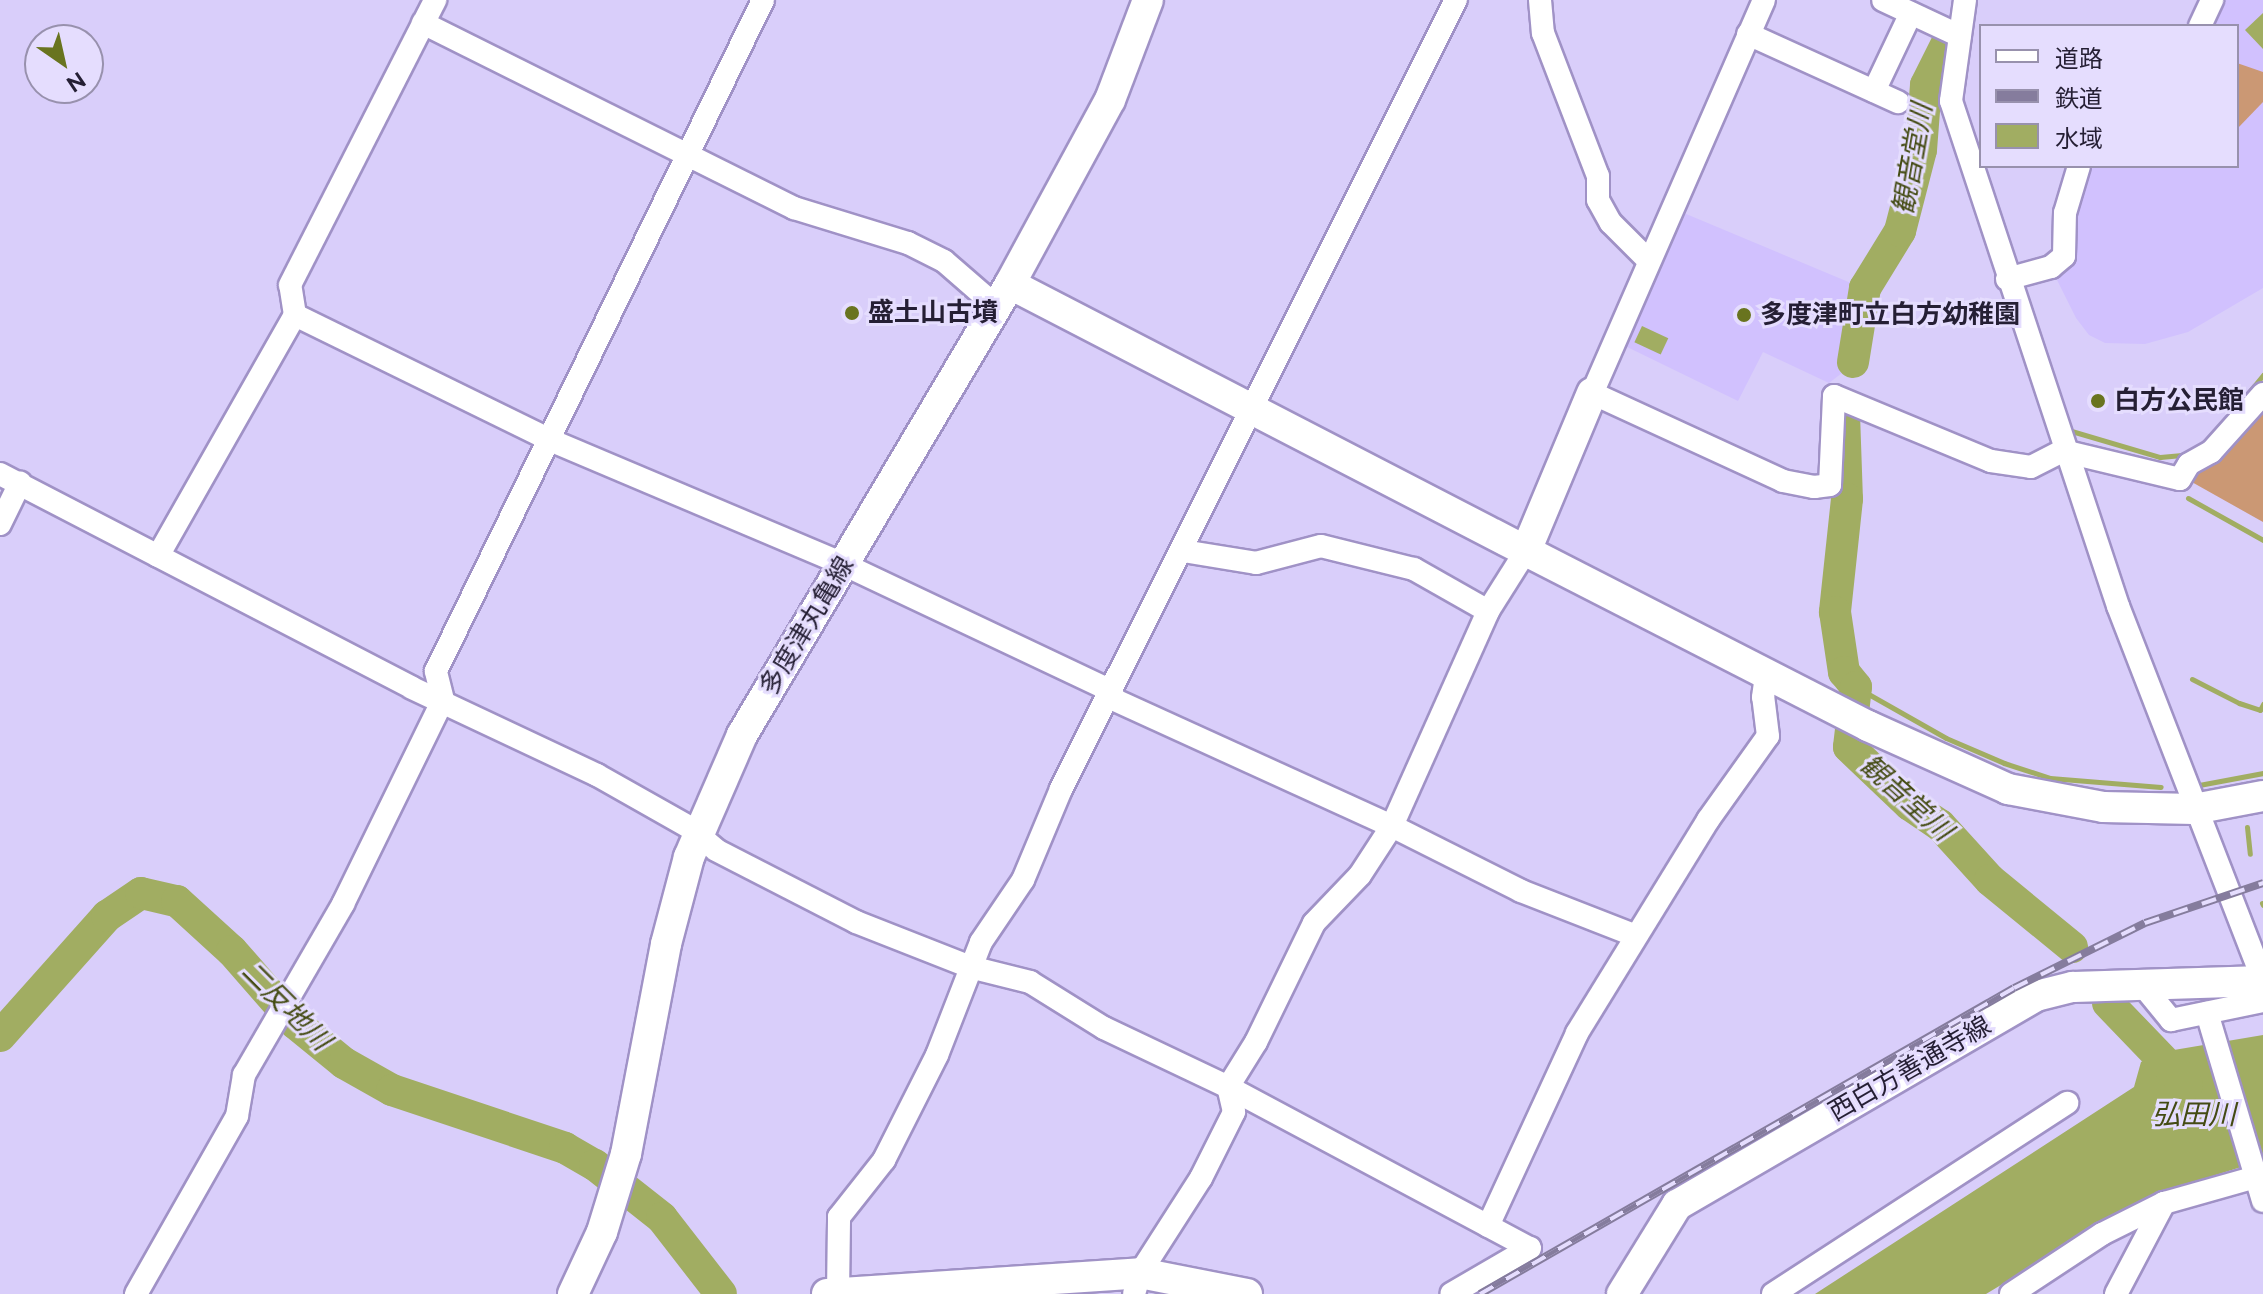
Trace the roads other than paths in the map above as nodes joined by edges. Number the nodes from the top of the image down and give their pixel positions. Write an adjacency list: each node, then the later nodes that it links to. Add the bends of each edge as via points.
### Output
1 (435, 0): 11 (street)
2 (763, 0): 17 (street)
3 (1148, 0): 21 (main road, 多度津丸亀線, via 1110,100)
4 (1456, 0): 25 (street)
5 (1540, 0): 19 (street, via 1543,33 1598,176 1598,200 1611,223)
6 (1764, 0): 13 (street)
7 (1883, 0): 10 (street)
8 (1965, 0): 14 (street)
9 (2212, 0): 12 (street)
10 (1911, 13): 14 (street); 15 (street)
11 (423, 23): 17 (street); 22 (street, via 290,285)
12 (2201, 24)
13 (1748, 34): 15 (street); 19 (street)
14 (1960, 36): 20 (street, via 1951,101)
15 (1874, 91): 16 (street)
16 (1898, 102)
17 (687, 156): 21 (street, via 794,208 908,243); 26 (street)
18 (2078, 168): 20 (street, via 2065,213 2064,256 2051,267)
19 (1648, 260): 23 (street)
20 (2007, 279): 27 (street)
21 (1004, 296): 25 (main road); 33 (main road, 多度津丸亀線)
22 (295, 315): 26 (street); 32 (street)
23 (1592, 393): 27 (street, via 1783,481 1814,487 1830,485 1834,396 1991,461 2031,467); 31 (main road)
24 (2263, 394): 27 (street, via 2211,452 2189,464 2180,479)
25 (1247, 411): 30 (street); 31 (main road)
26 (552, 441): 33 (street); 37 (street, via 436,671)
27 (2063, 451): 39 (street)
28 (10, 478): 29 (street); 32 (street)
29 (0, 524)
30 (1183, 551): 34 (street, via 1256,563 1321,546 1414,569); 36 (street)
31 (1526, 551): 34 (street); 35 (main road)
32 (158, 556): 37 (street)
33 (843, 564): 36 (street); 41 (main road, 多度津丸亀線, via 742,735)
34 (1488, 611): 40 (street)
35 (1766, 676): 39 (main road, via 2008,789 2103,807); 42 (street, via 1768,736)
36 (1110, 690): 40 (street, via 1115,700); 43 (street, via 1023,880 981,942)
37 (443, 700): 41 (street, via 597,775); 56 (street, via 343,904 244,1075 237,1116)
38 (2263, 796): 39 (main road)
39 (2194, 809): 44 (street)
40 (1392, 826): 42 (street, via 1521,891); 48 (street, via 1360,875 1314,923)
41 (699, 835): 43 (street, via 716,850 856,922); 57 (main road, 多度津丸亀線, via 666,944 626,1154 602,1232)
42 (1634, 935): 53 (street, via 1577,1033)
43 (973, 968): 48 (street, via 1030,982 1104,1028); 55 (street, via 884,1160 839,1217)
44 (2263, 980): 45 (main road, 西白方善通寺線)
45 (2144, 987): 47 (street, via 2171,1020); 61 (main road, 西白方善通寺線, via 2073,987 2036,996 1742,1165 1677,1205)
46 (2263, 1001): 47 (street)
47 (2207, 1013): 50 (street)
48 (1228, 1087): 53 (street); 54 (street, via 1234,1112)
49 (2067, 1103): 62 (street)
50 (2258, 1176): 51 (street); 52 (street)
51 (2263, 1201)
52 (2164, 1203): 63 (street, via 2102,1234); 64 (street)
53 (1488, 1226): 60 (street, via 1530,1248)
54 (1137, 1284): 55 (main road); 59 (main road)
55 (838, 1293): 58 (main road)
56 (136, 1294)
57 (573, 1294)
58 (827, 1294)
59 (1247, 1294)
60 (1451, 1294)
61 (1622, 1294)
62 (1773, 1294)
63 (2011, 1294)
64 (2116, 1294)

